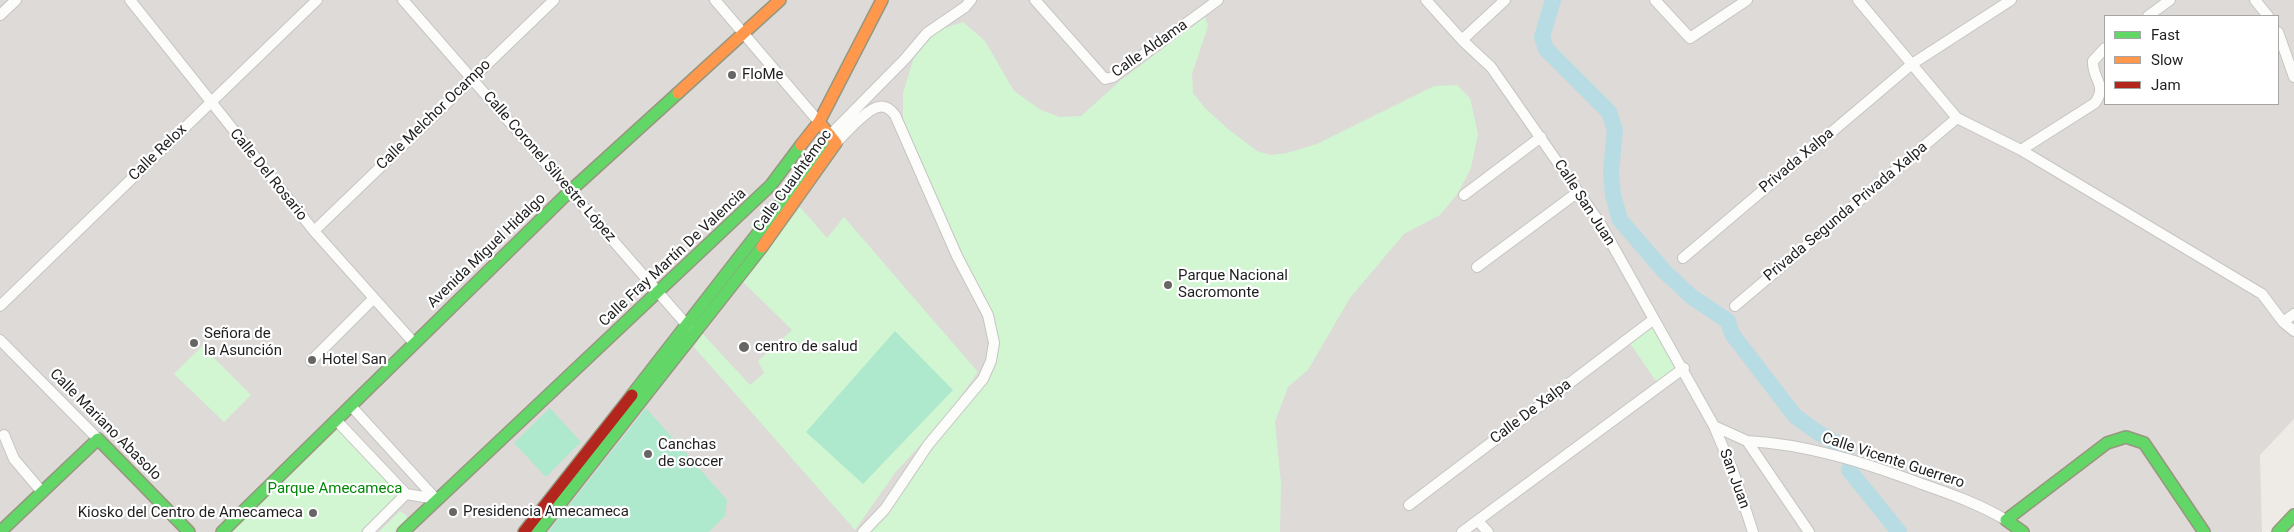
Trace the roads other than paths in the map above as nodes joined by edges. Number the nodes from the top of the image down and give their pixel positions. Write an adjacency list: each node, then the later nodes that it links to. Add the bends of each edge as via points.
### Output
1 (16, 0): 20 (street)
2 (130, 0): 30 (street, Calle Del Rosario)
3 (317, 0): 30 (street, Calle Relox)
4 (403, 0): 29 (street, Calle Coronel Silvestre López)
5 (554, 0): 29 (street, Calle Melchor Ocampo)
6 (715, 0): 23 (street)
7 (780, 0): 23 (main road, Avenida Miguel Hidalgo)
8 (882, 0): 32 (main road, Calle Fray Martín De Valencia)
9 (971, 0): 34 (street, Calle Cuauhtémoc, via 926,34)
10 (1035, 0): 11 (street, Calle Aldama, via 1106,79)
11 (1218, 0)
12 (1426, 0): 25 (street, Calle San Juan)
13 (1505, 0): 25 (street)
14 (1655, 0): 15 (street, via 1690,38)
15 (1747, 0)
16 (1858, 0): 27 (street)
17 (2010, 0): 27 (street, Privada Xalpa)
18 (2170, 0): 21 (street)
19 (2255, 0): 22 (street)
20 (0, 15)
21 (2149, 15)
22 (2267, 15)
23 (744, 34): 32 (street); 36 (main road, Avenida Miguel Hidalgo)
24 (2279, 35): 28 (street)
25 (1462, 40): 33 (street, Calle San Juan, via 1491,67)
26 (2104, 49): 35 (street, via 2092,61 2092,71 2101,86 2101,95 2095,103)
27 (1912, 64): 31 (street); 40 (street, Privada Xalpa)
28 (2294, 77)
29 (472, 78): 36 (street, Calle Coronel Silvestre López); 39 (street, Calle Melchor Ocampo)
30 (210, 103): 39 (street, Calle Del Rosario); 44 (street, Calle Relox)
31 (1957, 118): 35 (street); 45 (street, Privada Segunda Privada Xalpa)
32 (819, 122): 34 (main road); 42 (main road, Calle Fray Martín De Valencia, via 771,185)
33 (1541, 137): 37 (street, Calle San Juan); 38 (street)
34 (833, 139): 49 (main road, Calle Cuauhtémoc, via 799,199); 76 (street, Calle Cuauhtémoc, via 874,108 884,107 896,115 946,232 988,315 994,342 983,379 928,445 885,508)
35 (2020, 150): 48 (street, via 2262,294)
36 (569, 192): 42 (street, Calle Coronel Silvestre López); 52 (main road, Avenida Miguel Hidalgo)
37 (1578, 192): 41 (street); 47 (street, Calle San Juan, via 1600,223)
38 (1464, 195)
39 (314, 231): 43 (street, Calle Del Rosario)
40 (1682, 258)
41 (1477, 267)
42 (658, 293): 49 (street, Calle Coronel Silvestre López); 64 (main road, Calle Fray Martín De Valencia)
43 (373, 299): 52 (street, Calle Del Rosario); 53 (street)
44 (0, 306)
45 (1735, 306)
46 (2294, 314): 48 (street)
47 (1654, 319): 54 (street, Calle San Juan); 65 (street, Calle De Xalpa)
48 (2283, 322): 50 (street)
49 (691, 330): 61 (main road, Calle Cuauhtémoc)
50 (2294, 331)
51 (0, 340): 59 (street, Calle Mariano Abasolo)
52 (414, 343): 55 (main road, Avenida Miguel Hidalgo)
53 (311, 361)
54 (1684, 368): 57 (street, Calle San Juan); 68 (street)
55 (351, 406): 56 (main road, Avenida Miguel Hidalgo); 64 (street)
56 (336, 420): 63 (street); 71 (main road, Avenida Miguel Hidalgo)
57 (1714, 426): 60 (street); 79 (street, San Juan)
58 (4, 435): 62 (street, via 14,459)
59 (98, 439): 62 (main road); 70 (main road, Calle Mariano Abasolo)
60 (1747, 441): 67 (street, Calle Vicente Guerrero, via 1799,447 1888,472 1980,505); 80 (street)
61 (572, 481): 74 (main road, Calle Cuauhtémoc); 75 (main road, Calle Cuauhtémoc)
62 (42, 492): 69 (main road)
63 (406, 494): 64 (street); 72 (street)
64 (436, 499): 73 (main road, Calle Fray Martín De Valencia)
65 (1409, 505)
66 (2294, 515): 83 (main road)
67 (2006, 520): 81 (main road, Calle Vicente Guerrero); 82 (main road, via 2107,443 2117,437 2133,436 2144,443)
68 (1478, 521): 77 (street); 78 (street)
69 (0, 532)
70 (189, 532)
71 (222, 532)
72 (368, 532)
73 (403, 532)
74 (524, 532)
75 (538, 532)
76 (863, 532)
77 (1462, 532)
78 (1488, 532)
79 (1753, 532)
80 (1810, 532)
81 (2023, 532)
82 (2204, 532)
83 (2278, 532)

